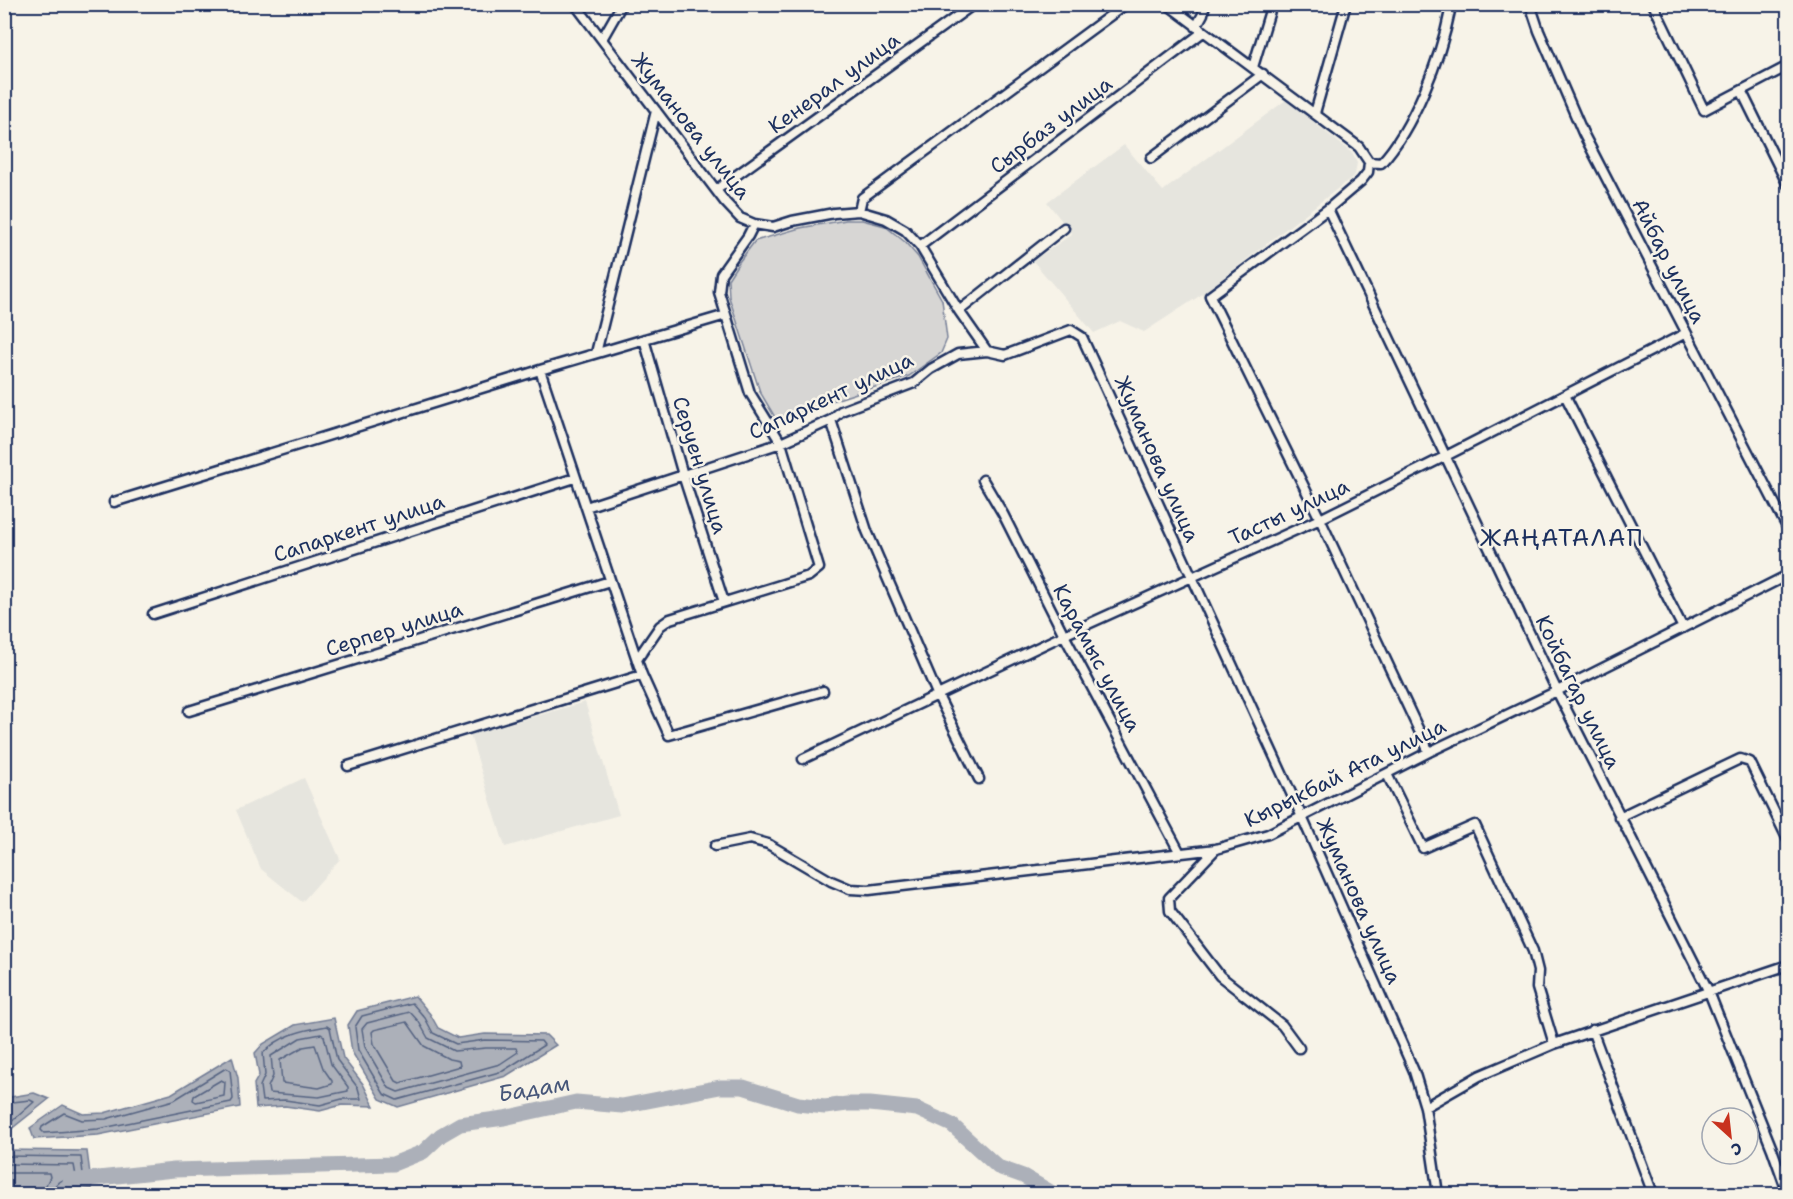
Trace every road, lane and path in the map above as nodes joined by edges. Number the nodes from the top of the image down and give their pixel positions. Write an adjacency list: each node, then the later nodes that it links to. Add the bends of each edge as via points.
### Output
1 (574, 4): 13 (street, Жуманова улица)
2 (622, 4): 13 (street)
3 (974, 4): 23 (street, Кенерал улица)
4 (1126, 4): 25 (street, via 862,198)
5 (1167, 4): 12 (street)
6 (1205, 4): 12 (street)
7 (1272, 4): 15 (street)
8 (1346, 4): 19 (street)
9 (1530, 4): 31 (street, Айбар улица, via 1583,133)
10 (1653, 4): 17 (street, via 1704,110)
11 (1450, 11): 21 (street, via 1444,38 1408,128 1381,163)
12 (1200, 30): 15 (street); 28 (street, Сырбаз улица)
13 (602, 39): 18 (street, Жуманова улица)
14 (1788, 66): 17 (street)
15 (1253, 67): 16 (street)
16 (1263, 74): 19 (street); 20 (street)
17 (1742, 92): 22 (street)
18 (656, 111): 23 (street, Жуманова улица); 34 (street)
19 (1315, 113): 21 (street, via 1359,147)
20 (1151, 158)
21 (1369, 162): 24 (street, via 1361,181)
22 (1788, 185)
23 (716, 190): 26 (street, Жуманова улица, via 740,218)
24 (1328, 209): 39 (street, Койбагар улица); 45 (street, via 1210,296)
25 (859, 211): 26 (street, Жуманова улица, via 773,227); 28 (street, Жуманова улица, via 886,219)
26 (754, 224): 30 (street, via 721,274 719,292)
27 (1064, 228): 29 (street)
28 (921, 246): 29 (street, Жуманова улица)
29 (958, 311): 33 (street, Жуманова улица)
30 (726, 315): 32 (street); 38 (street, via 750,393)
31 (1686, 333): 36 (street, Тасты улица); 46 (street, Айбар улица)
32 (644, 339): 34 (street); 40 (street, Серуен улица)
33 (987, 351): 37 (street, Сапаркент улица, via 958,354 914,383 841,411); 48 (street, Жуманова улица, via 1005,355 1071,330 1082,337)
34 (596, 353): 35 (street)
35 (540, 370): 41 (street); 43 (street)
36 (1565, 395): 39 (street, Тасты улица); 52 (street)
37 (831, 420): 38 (street, Сапаркент улица); 58 (street, via 867,531)
38 (781, 442): 40 (street, Сапаркент улица); 50 (street, via 819,568 809,576)
39 (1444, 457): 45 (street, Тасты улица); 57 (street, Койбагар улица)
40 (683, 475): 44 (street, Сапаркент улица); 50 (street, Серуен улица)
41 (576, 478): 44 (street); 51 (street, Сапаркент улица)
42 (983, 480): 53 (street, Карамыс улица)
43 (114, 502)
44 (586, 507): 49 (street)
45 (1320, 519): 48 (street, Тасты улица); 60 (street)
46 (1788, 529)
47 (1788, 575): 52 (street, Кырыкбай Ата улица)
48 (1191, 577): 53 (street, Тасты улица); 65 (street, Жуманова улица)
49 (610, 581): 54 (street); 59 (street, Серпер улица)
50 (724, 602): 54 (street, via 670,619 660,626)
51 (153, 614)
52 (1683, 628): 57 (street, Кырыкбай Ата улица)
53 (1064, 635): 58 (street, Тасты улица); 70 (street, Карамыс улица)
54 (638, 658): 55 (street)
55 (642, 675): 56 (street, via 669,735); 62 (street)
56 (823, 691)
57 (1557, 691): 60 (street, Кырыкбай Ата улица); 66 (street, Койбагар улица)
58 (938, 696): 61 (street, Тасты улица); 64 (street)
59 (189, 711)
60 (1429, 752): 63 (street, Кырыкбай Ата улица)
61 (803, 759)
62 (348, 766)
63 (1387, 774): 65 (street, Кырыкбай Ата улица); 74 (street, via 1423,848 1475,825 1533,951 1539,970 1537,988)
64 (979, 779)
65 (1302, 817): 69 (street, Кырыкбай Ата улица, via 1268,834); 76 (street, Жуманова улица, via 1414,1071)
66 (1619, 817): 67 (street, via 1740,759 1750,762); 72 (street, Койбагар улица)
67 (1788, 840)
68 (716, 846): 70 (street, Кырыкбай Ата улица, via 750,839 768,844 831,881 850,889 869,890)
69 (1216, 849): 70 (street, Кырыкбай Ата улица); 75 (street, via 1169,898 1170,911 1220,976 1282,1025)
70 (1180, 854)
71 (1788, 965): 72 (street)
72 (1709, 992): 73 (street); 79 (street, Койбагар улица)
73 (1592, 1030): 74 (street); 78 (street)
74 (1554, 1044): 76 (street, via 1479,1076)
75 (1299, 1048)
76 (1425, 1107): 77 (street, Жуманова улица)
77 (1438, 1194)
78 (1653, 1194)
79 (1788, 1194)

